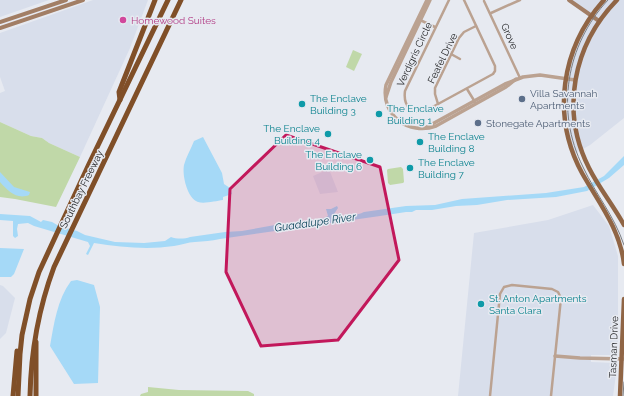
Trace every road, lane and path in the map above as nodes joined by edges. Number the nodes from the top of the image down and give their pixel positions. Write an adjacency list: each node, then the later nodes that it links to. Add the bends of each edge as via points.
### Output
1 (66, 0): 19 (main road)
2 (83, 0): 22 (main road)
3 (155, 0): 29 (highway, via 119,92)
4 (168, 0): 29 (highway, Southbay Freeway)
5 (181, 0): 38 (highway, Southbay Freeway, via 62,250)
6 (427, 0): 17 (street)
7 (430, 0): 17 (street)
8 (449, 0): 21 (street, Verdigris Circle)
9 (464, 0): 20 (street, Verdigris Circle)
10 (520, 0): 15 (street)
11 (569, 0): 16 (main road)
12 (604, 0): 16 (main road)
13 (617, 0): 18 (main road)
14 (484, 1): 15 (street, Grove)
15 (491, 13): 25 (street, Grove)
16 (591, 16): 18 (main road); 26 (main road, via 580,33)
17 (419, 20): 21 (street); 30 (street, via 386,97 390,111 402,124 412,128 424,128)
18 (599, 21): 27 (main road, via 584,48)
19 (0, 22)
20 (476, 26): 23 (street, Feafel Drive, via 461,34); 28 (street, Verdigris Circle, via 495,71)
21 (435, 27): 31 (street, Verdigris Circle, via 404,96 408,108 416,111 423,112)
22 (0, 28)
23 (451, 54): 24 (street); 31 (street, Feafel Drive, via 435,88)
24 (460, 59)
25 (518, 79): 26 (street, via 540,75); 30 (street)
26 (565, 79): 27 (street); 33 (main road, via 565,122 570,141 577,162 615,230)
27 (575, 80): 32 (main road, via 573,104 577,139 592,173)
28 (467, 89): 30 (street); 31 (street, Verdigris Circle)
29 (120, 101): 37 (highway, Southbay Freeway, via 50,247 35,282)
30 (475, 103)
31 (438, 104)
32 (624, 225)
33 (623, 255): 34 (main road)
34 (624, 260): 35 (main road)
35 (624, 264)
36 (624, 299): 40 (main road, Tasman Drive)
37 (26, 316): 41 (highway, via 18,338); 42 (highway, Southbay Freeway, via 20,354)
38 (38, 319): 43 (highway, Southbay Freeway, via 32,355); 44 (highway)
39 (555, 356): 40 (street); 45 (street, via 561,301 558,292 552,289 512,285 504,287 500,294); 46 (street)
40 (622, 359): 47 (main road, Tasman Drive)
41 (13, 396)
42 (18, 396)
43 (30, 396)
44 (36, 396)
45 (490, 396)
46 (551, 396)
47 (620, 396)

